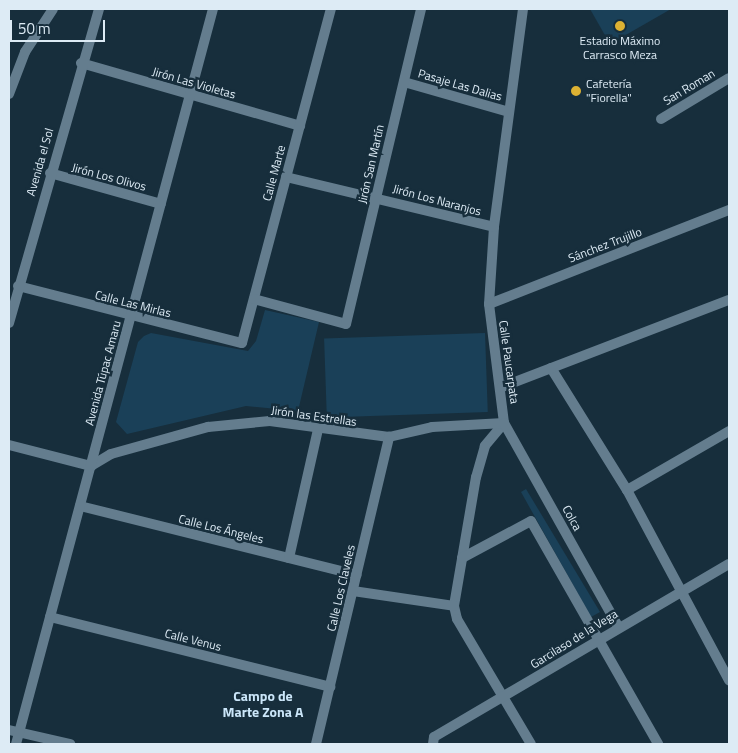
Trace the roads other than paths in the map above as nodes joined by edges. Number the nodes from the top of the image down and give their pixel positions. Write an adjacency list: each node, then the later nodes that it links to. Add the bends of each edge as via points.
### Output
1 (53, 9): 10 (street, via 25,52)
2 (99, 9): 7 (street, Avenida el Sol)
3 (212, 9): 11 (street, Avenida Túpac Amaru)
4 (330, 9): 14 (street, Calle Marte)
5 (421, 9): 9 (street, Jirón San Martín)
6 (524, 9): 12 (street, Calle Paucarpata)
7 (81, 63): 11 (street, Jirón Las Violetas); 15 (street, Avenida el Sol)
8 (729, 78): 13 (street, San Roman)
9 (404, 82): 12 (street, Pasaje Las Dalias); 17 (street, Jirón San Martín)
10 (9, 94)
11 (190, 95): 14 (street, Jirón Las Violetas); 18 (street, Avenida Túpac Amaru)
12 (509, 112): 20 (street, Calle Paucarpata)
13 (661, 118)
14 (300, 126): 16 (street, Calle Marte)
15 (50, 173): 18 (street, Jirón Los Olivos); 21 (street, Avenida el Sol)
16 (286, 177): 17 (street, Jirón Los Naranjos); 22 (street, Calle Marte)
17 (376, 197): 20 (street, Jirón Los Naranjos); 22 (street, Jirón San Martín, via 346,324)
18 (161, 204): 25 (street, Avenida Túpac Amaru)
19 (729, 210): 24 (street, Sánchez Trujillo)
20 (494, 227): 24 (street, Calle Paucarpata)
21 (18, 286): 25 (street, Calle Las Mirlas); 26 (street, Avenida el Sol)
22 (254, 299): 27 (street, Calle Marte)
23 (729, 300): 28 (street)
24 (489, 304): 29 (street, Calle Paucarpata)
25 (130, 317): 27 (street, Calle Las Mirlas); 35 (street, Avenida Túpac Amaru)
26 (9, 323)
27 (242, 343)
28 (552, 368): 29 (street); 36 (street)
29 (502, 387): 30 (street, Calle Paucarpata)
30 (504, 423): 33 (street, Jirón las Estrellas, via 432,428); 39 (street, Calle Paucarpata, via 485,446); 46 (street, Colca)
31 (318, 429): 33 (street, Jirón las Estrellas); 35 (street, Jirón las Estrellas, via 270,421 208,427 112,454); 38 (street)
32 (729, 431): 36 (street)
33 (389, 438): 41 (street, Calle Los Claveles)
34 (9, 445): 35 (street)
35 (91, 466): 37 (street, Avenida Túpac Amaru)
36 (627, 490): 43 (street)
37 (80, 506): 38 (street, Calle Los Ángeles); 45 (street, Avenida Túpac Amaru)
38 (289, 558): 41 (street, Calle Los Ángeles)
39 (462, 558): 44 (street, Calle Paucarpata); 47 (street, via 531,521)
40 (729, 564): 43 (street, Garcilaso de la Vega)
41 (357, 575): 42 (street, Calle Los Claveles)
42 (353, 591): 44 (street); 49 (street, Calle Los Claveles)
43 (679, 591): 46 (street, Garcilaso de la Vega); 48 (street)
44 (454, 606): 50 (street)
45 (50, 617): 49 (street, Calle Venus); 51 (street, Avenida Túpac Amaru)
46 (618, 626): 47 (street, Garcilaso de la Vega)
47 (597, 641): 50 (street, Garcilaso de la Vega); 57 (street)
48 (729, 680)
49 (330, 687): 55 (street, Calle Los Claveles)
50 (503, 697): 52 (street, Garcilaso de la Vega); 56 (street)
51 (14, 732): 53 (street, Avenida Túpac Amaru); 54 (street)
52 (434, 741)
53 (16, 744)
54 (70, 744)
55 (316, 744)
56 (531, 744)
57 (658, 744)

